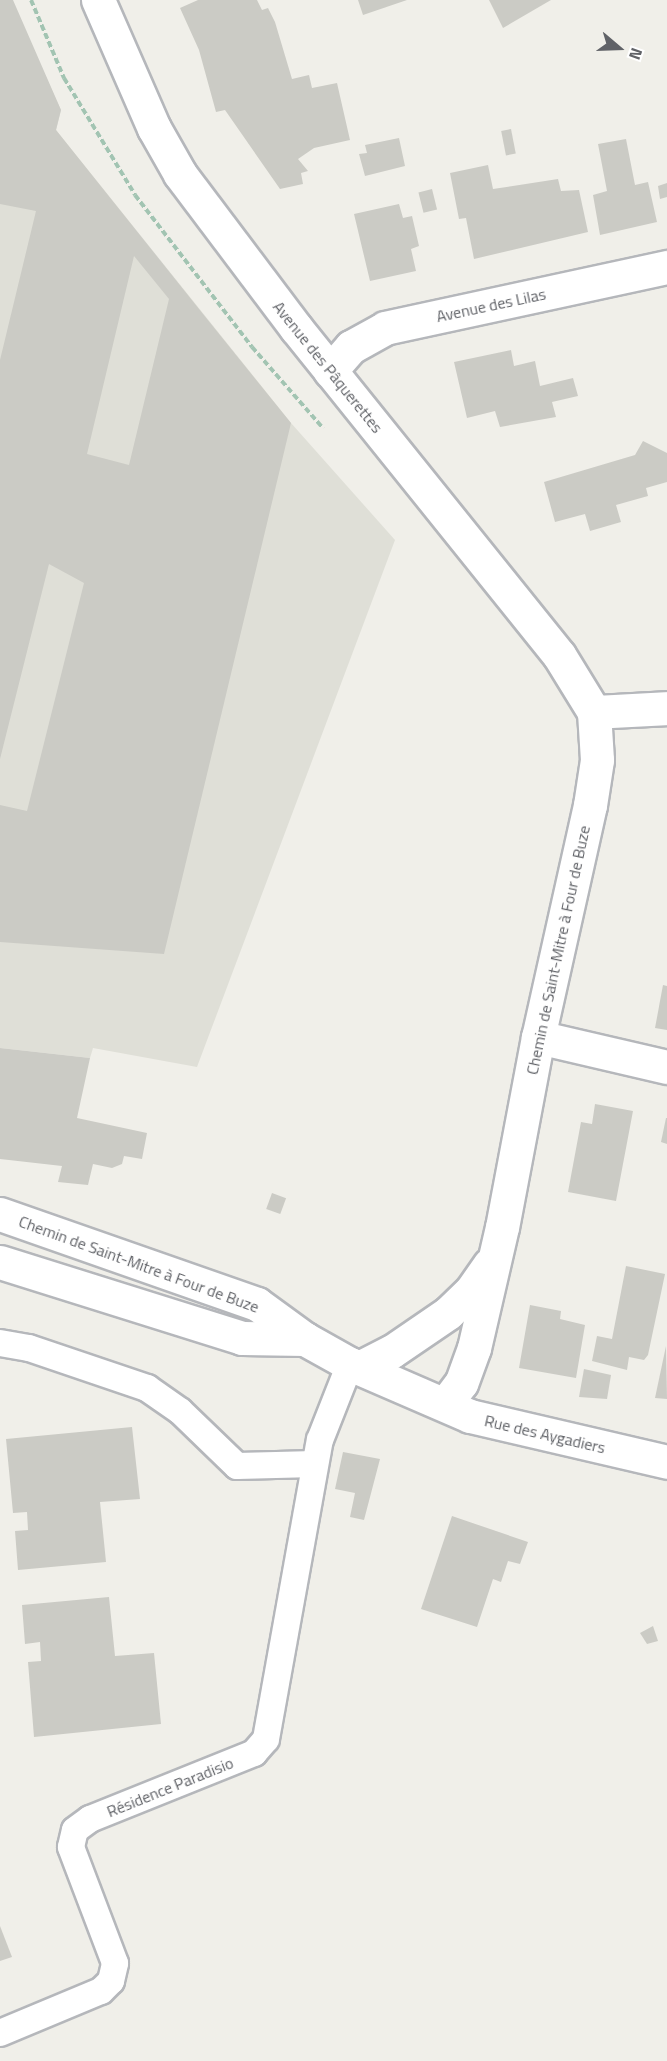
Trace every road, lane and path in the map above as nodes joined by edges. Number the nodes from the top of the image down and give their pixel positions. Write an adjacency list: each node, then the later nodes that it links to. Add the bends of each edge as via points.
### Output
1 (98, 0): 3 (street, Avenue des Pâquerettes, via 154,128 180,174)
2 (667, 267): 3 (street, Avenue des Lilas, via 385,328 351,347)
3 (330, 371): 5 (street, Avenue des Pâquerettes, via 559,655)
4 (667, 708): 5 (street)
5 (594, 712): 6 (street, Chemin de Saint-Mitre à Four de Buze, via 597,760 590,805)
6 (538, 1037): 7 (street); 9 (street, Chemin de Saint-Mitre à Four de Buze)
7 (667, 1067)
8 (0, 1214): 11 (street, Chemin de Saint-Mitre à Four de Buze, via 257,1304)
9 (493, 1258): 13 (street, Chemin de Saint-Mitre à Four de Buze, via 471,1291 448,1313 391,1352); 14 (street, Chemin de Saint-Mitre à Four de Buze, via 474,1348 461,1383)
10 (0, 1262): 11 (street, Chemin de Saint-Mitre à Four de Buze, via 242,1338)
11 (305, 1339): 13 (street, Chemin de Saint-Mitre à Four de Buze)
12 (0, 1343): 16 (lane, via 29,1348 147,1388 180,1411 237,1466)
13 (355, 1366): 14 (street, Rue des Aygadiers); 16 (lane, Résidence Paradisio)
14 (446, 1402): 15 (street, Rue des Aygadiers, via 470,1416 516,1430)
15 (667, 1462)
16 (315, 1464): 17 (lane, Résidence Paradisio, via 266,1739 254,1753 90,1819 75,1830 71,1847 115,1963 111,1981 100,1991)
17 (0, 2033)

